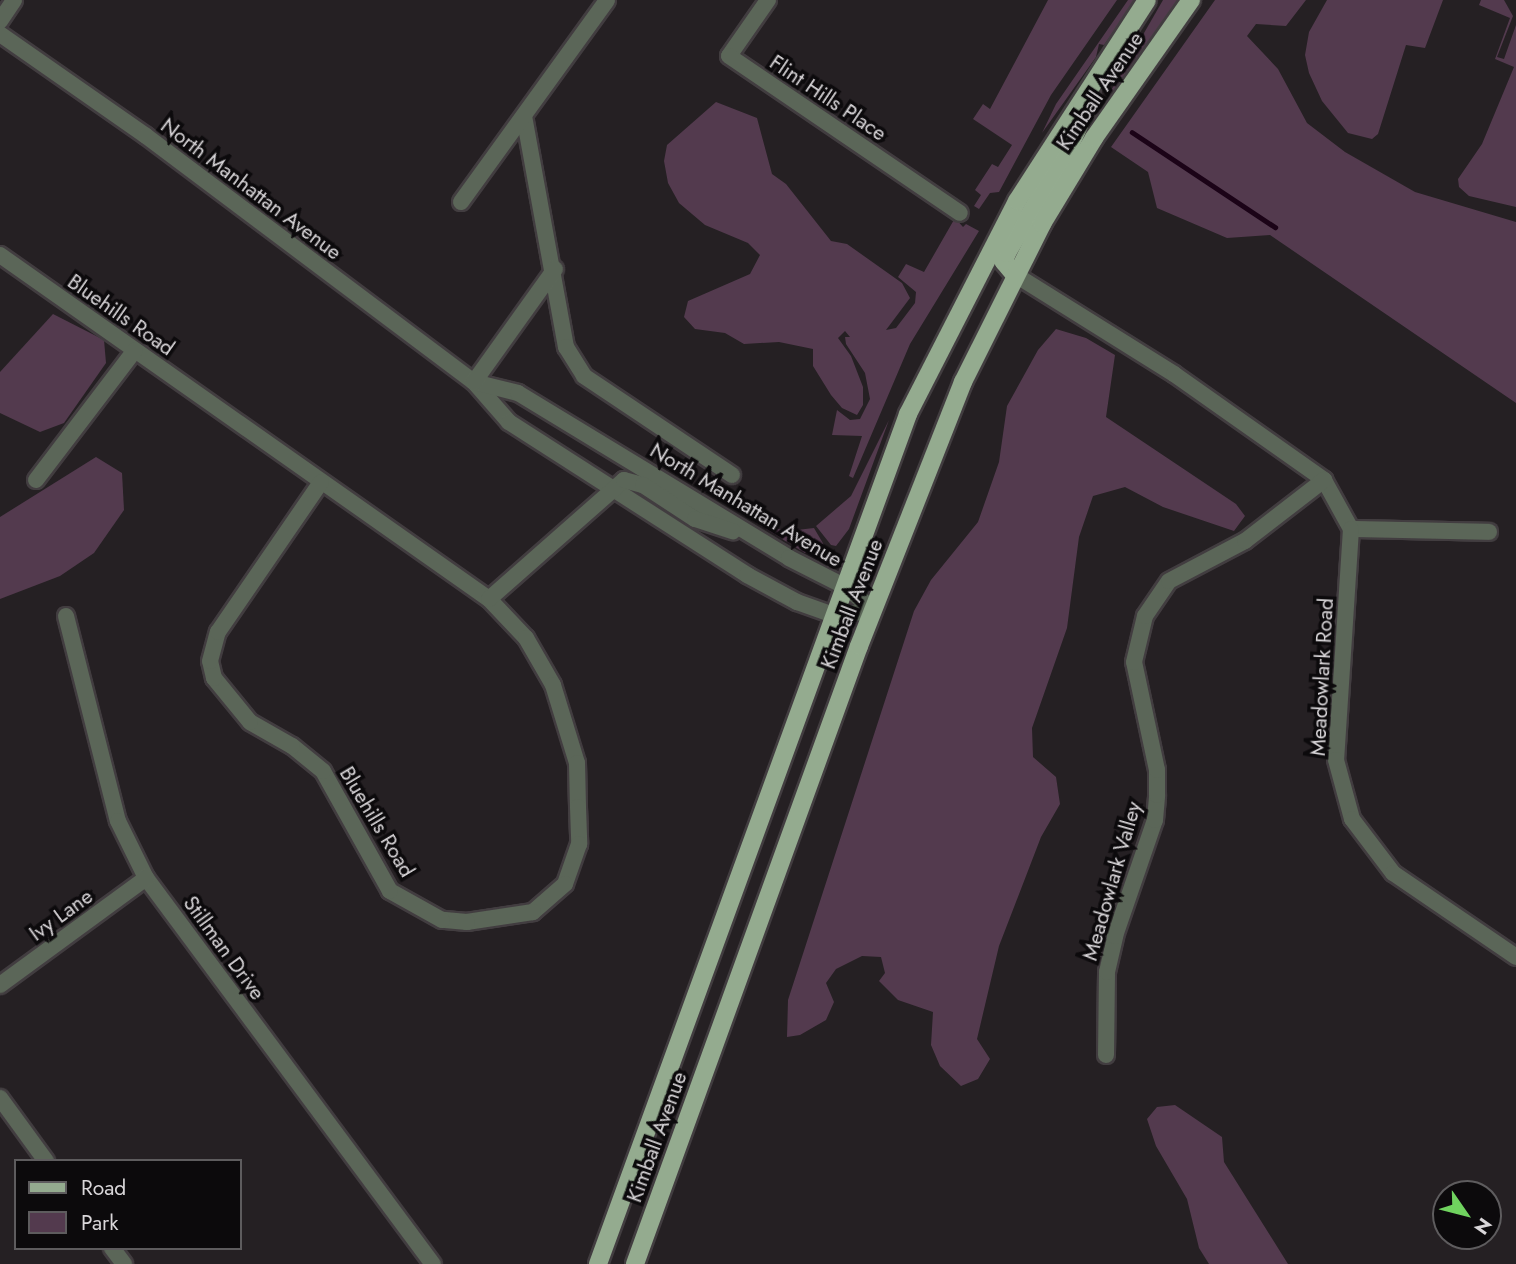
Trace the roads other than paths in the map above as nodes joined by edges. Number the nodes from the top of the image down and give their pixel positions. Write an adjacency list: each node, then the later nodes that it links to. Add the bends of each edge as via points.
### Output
1 (14, 0): 6 (street)
2 (607, 0): 9 (street)
3 (768, 0): 11 (street, Flint Hills Place, via 729,56)
4 (1147, 0): 8 (main road, Kimball Avenue)
5 (1191, 0): 14 (main road, Kimball Avenue, via 1094,138)
6 (0, 21)
7 (0, 34): 16 (street, North Manhattan Avenue, via 157,144)
8 (1117, 43): 14 (main road, via 1069,147 1007,253 1007,271); 25 (main road, Kimball Avenue, via 1017,201 927,371)
9 (524, 116): 10 (street); 13 (street)
10 (461, 202)
11 (960, 213)
12 (1, 258): 15 (street, Bluehills Road)
13 (555, 269): 16 (street); 17 (street, via 566,347 584,376)
14 (1014, 274): 19 (street, via 1174,374); 27 (main road, Kimball Avenue, via 963,382)
15 (135, 350): 18 (street); 20 (street, Bluehills Road)
16 (474, 382): 21 (street, North Manhattan Avenue, via 509,422); 24 (street, North Manhattan Avenue, via 518,393)
17 (732, 475)
18 (36, 480)
19 (1324, 480): 22 (street); 33 (street, Meadowlark Valley, via 1245,541 1169,581 1145,616 1134,662 1157,770 1157,794 1154,821 1107,972)
20 (321, 482): 26 (street, Bluehills Road); 26 (street, Bluehills Road, via 218,632 209,661 214,678 250,722 323,771 390,891 442,920 467,922 533,912 565,884 579,844 577,763 553,685 526,638)
21 (611, 488): 24 (street, via 624,480 643,485 695,519); 26 (street); 28 (street, North Manhattan Avenue, via 747,575)
22 (1351, 529): 23 (street); 31 (street, Meadowlark Road, via 1336,760 1352,819 1393,873)
23 (1489, 531)
24 (759, 539): 25 (street, North Manhattan Avenue)
25 (846, 587): 27 (street, North Manhattan Avenue); 28 (main road, Kimball Avenue)
26 (489, 599)
27 (873, 610): 28 (street); 38 (main road, Kimball Avenue)
28 (836, 616): 37 (main road, Kimball Avenue)
29 (66, 617): 30 (street, Stillman Drive, via 118,821)
30 (146, 878): 32 (street, Ivy Lane); 36 (street, Stillman Drive)
31 (1516, 957)
32 (0, 985)
33 (1105, 1055)
34 (0, 1097): 35 (street)
35 (45, 1159)
36 (433, 1264)
37 (598, 1264)
38 (635, 1264)

